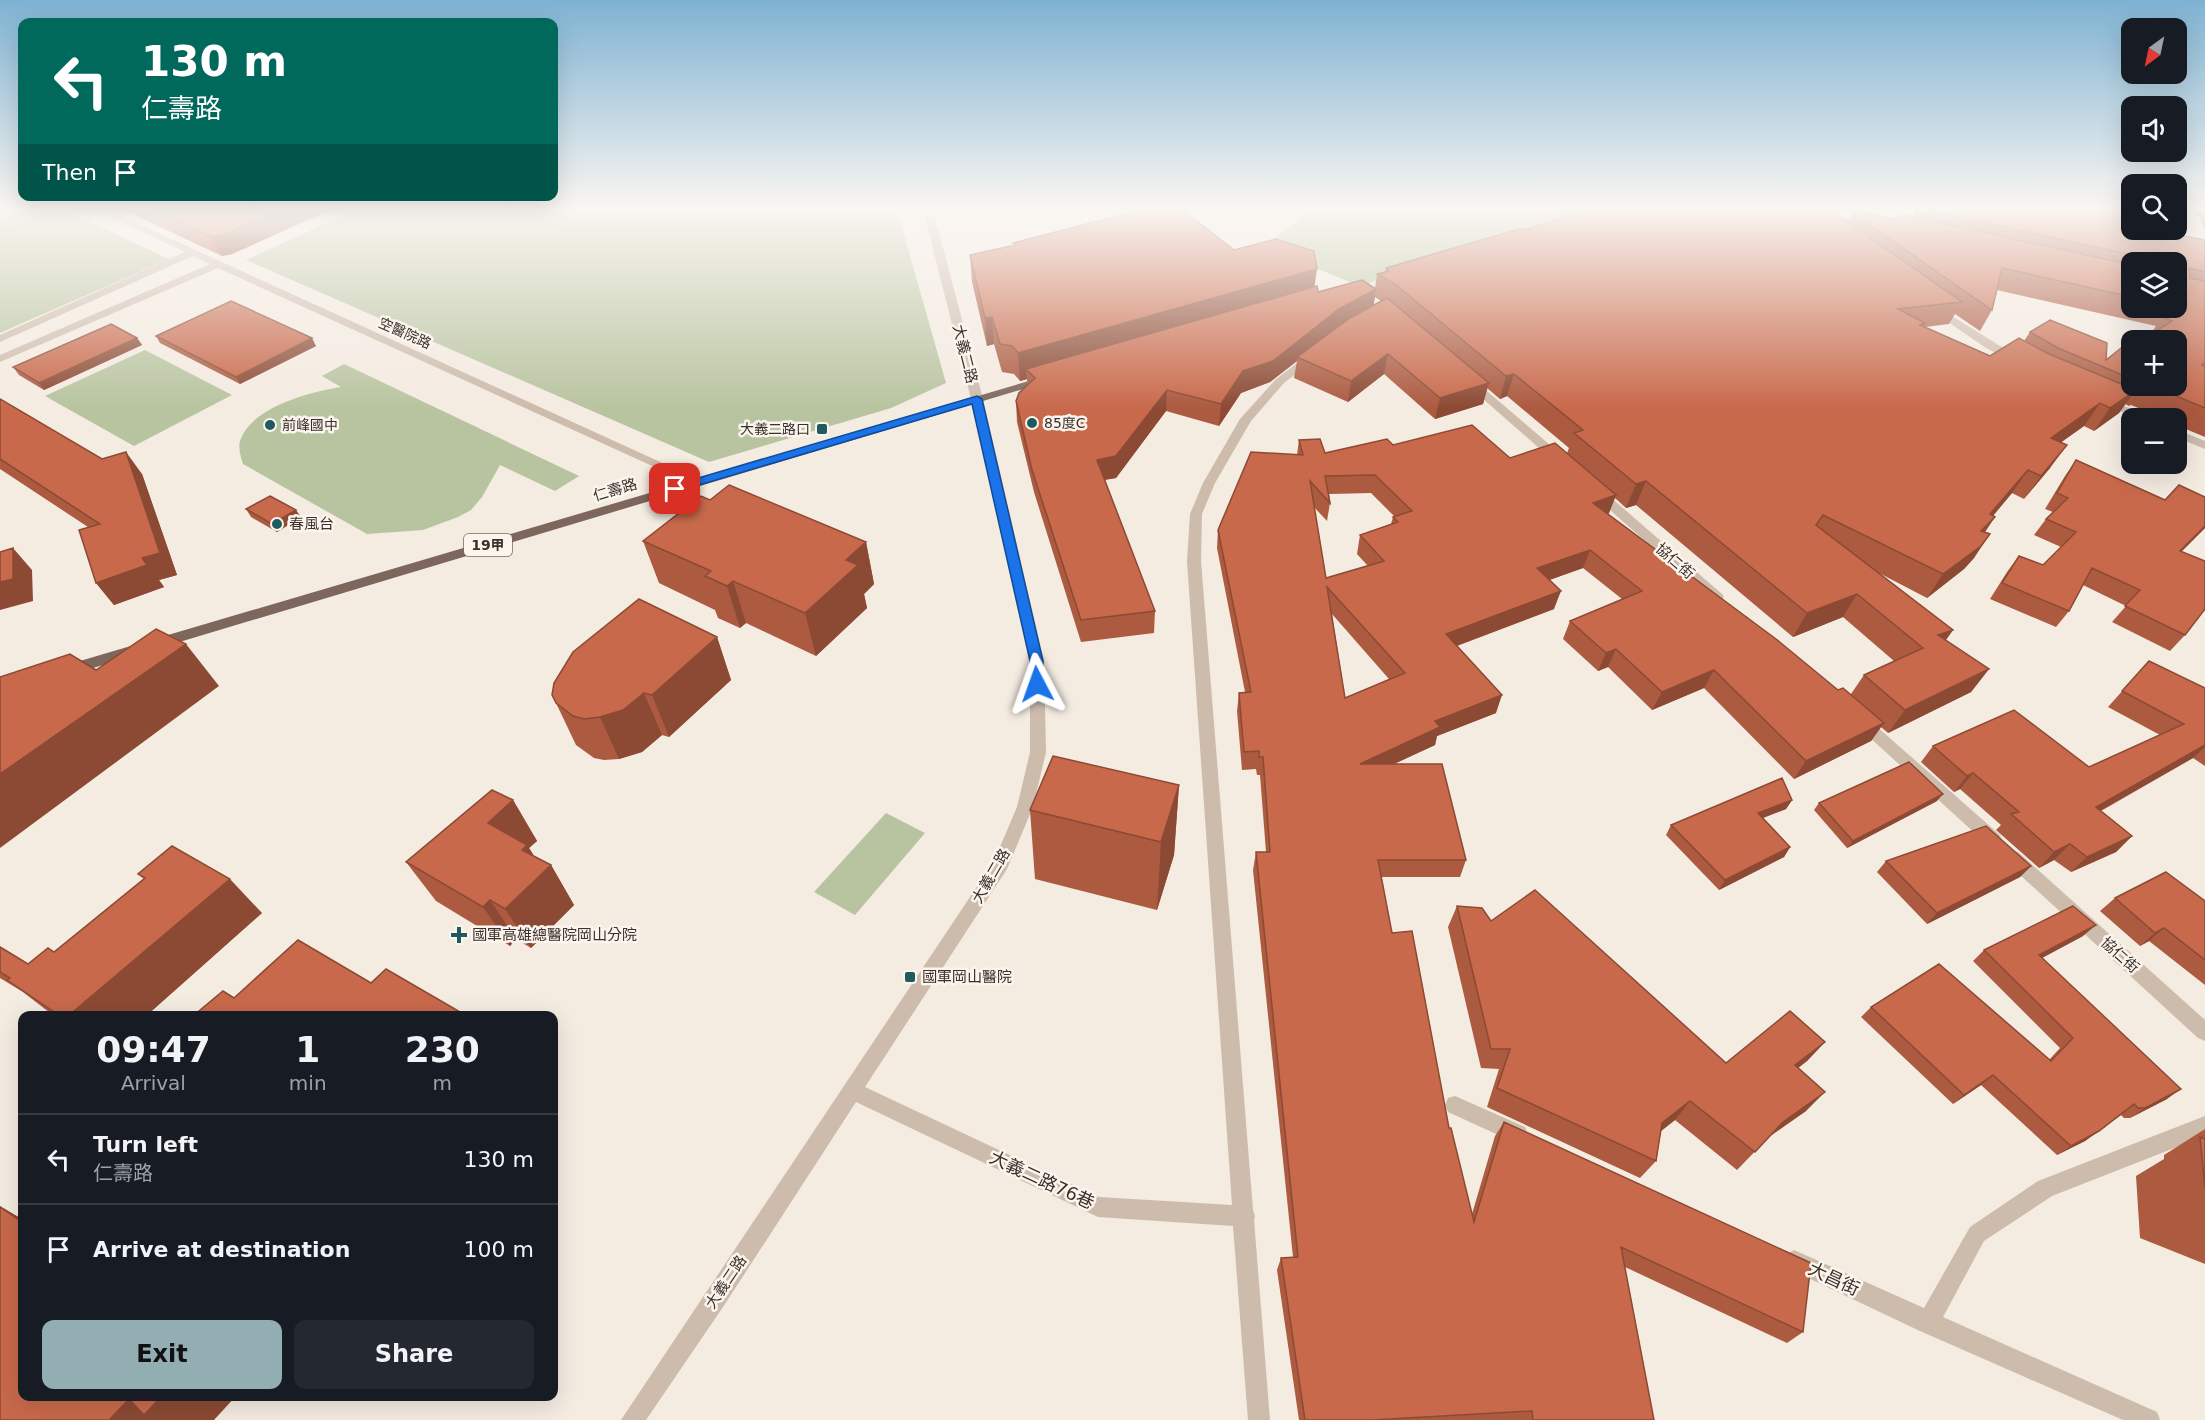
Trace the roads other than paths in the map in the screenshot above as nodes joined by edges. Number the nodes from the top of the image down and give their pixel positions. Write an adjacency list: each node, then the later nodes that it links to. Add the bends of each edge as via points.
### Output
1 (140, 276): 6 (street)
2 (190, 276): 8 (street)
3 (245, 276): 18 (street, 空醫院路)
4 (945, 276): 13 (street, 大義二路)
5 (1926, 302): 9 (street, via 1990,346)
6 (0, 339)
7 (1324, 347): 28 (street, via 1280,381 1246,420 1209,483 1196,514 1194,561 1209,785)
8 (0, 359)
9 (2029, 367)
10 (1461, 374): 17 (street)
11 (1056, 376): 13 (main road, 仁壽路 / 19甲)
12 (2092, 396): 14 (street)
13 (977, 399): 18 (main road, 仁壽路 / 19甲); 24 (street, 大義二路, via 1037,661 1038,752 1024,807 1002,864)
14 (2121, 408)
15 (2187, 437): 16 (street)
16 (2205, 445)
17 (1572, 471)
18 (698, 482): 21 (main road, 仁壽路 / 19甲)
19 (1590, 486): 20 (street, 協仁街)
20 (1730, 607)
21 (57, 673)
22 (1854, 715): 23 (street, 協仁街)
23 (2205, 1032)
24 (853, 1091): 28 (street, 大義二路76巷, via 1098,1207); 31 (street, 大義二路)
25 (1455, 1104): 27 (street)
26 (2205, 1126): 30 (street, via 2045,1188 1977,1234)
27 (1541, 1144)
28 (1245, 1216): 32 (street)
29 (1778, 1253): 30 (street, 大昌街)
30 (1928, 1323): 33 (street, 大昌街)
31 (632, 1420)
32 (1259, 1420)
33 (2150, 1420)

